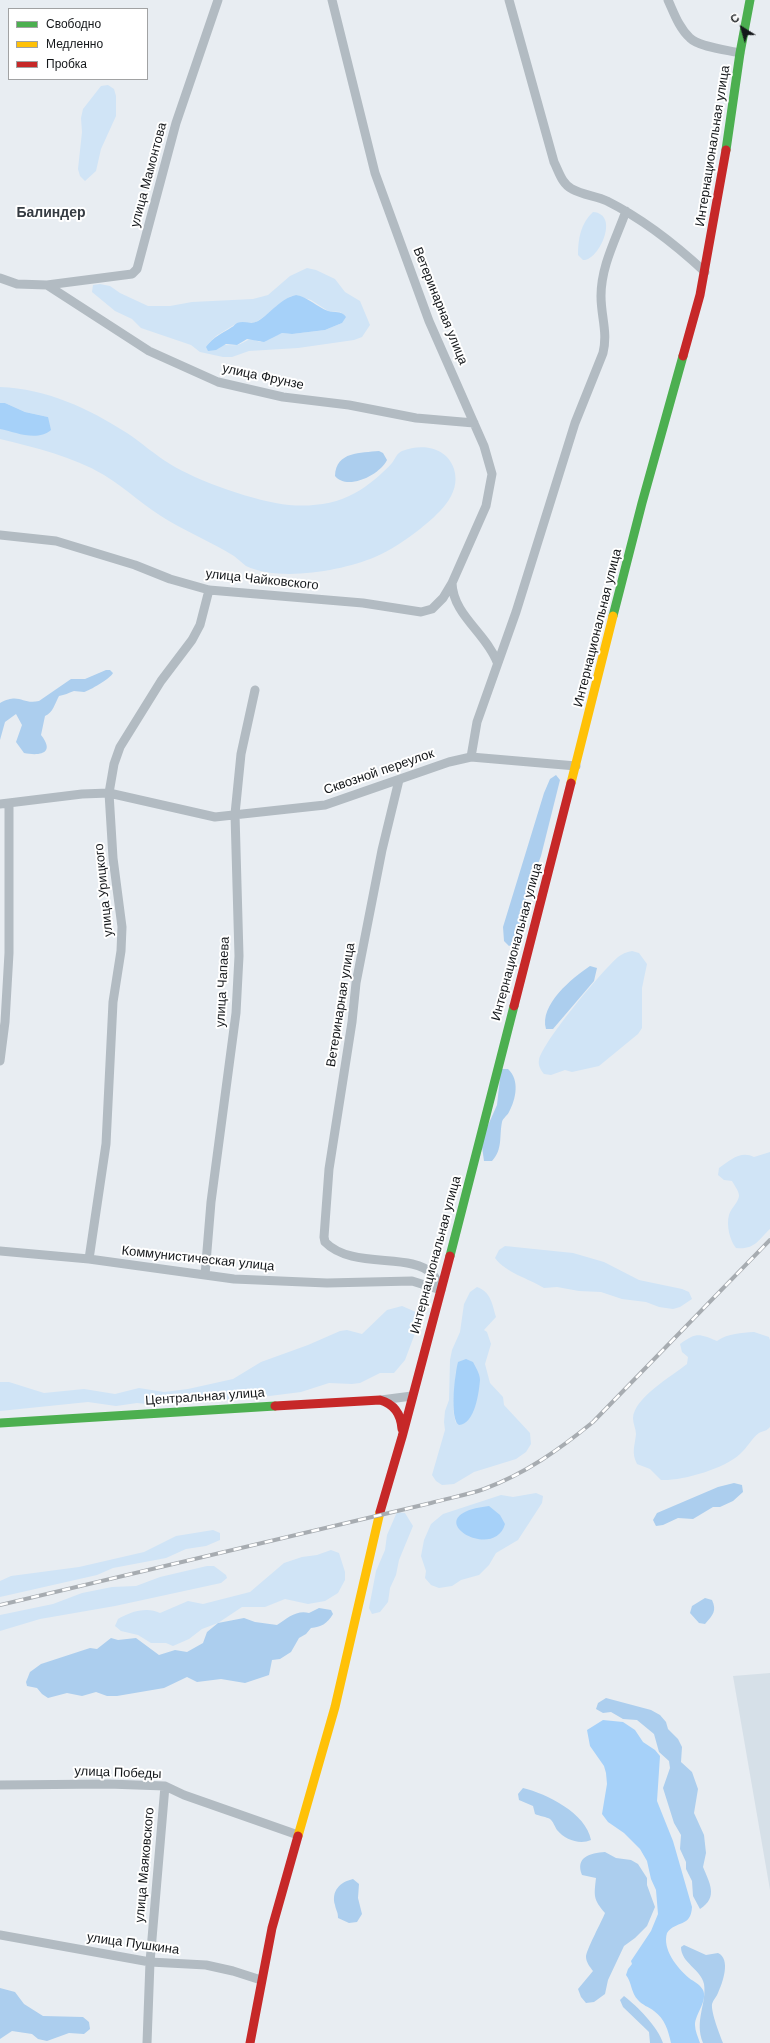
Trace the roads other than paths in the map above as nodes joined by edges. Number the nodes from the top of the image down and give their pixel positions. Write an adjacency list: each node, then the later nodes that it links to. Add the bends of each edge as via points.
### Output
1 (218, 0): 10 (street, улица Мамонтова, via 176,123 137,268 132,274)
2 (332, 0): 11 (street, Ветеринарная улица, via 375,173 429,321)
3 (509, 0): 7 (street, via 554,162 562,181 572,189)
4 (668, 0): 6 (street, via 690,39 704,45)
5 (750, 0): 6 (street, Интернациональная улица)
6 (740, 53): 8 (street, Интернациональная улица)
7 (626, 211): 8 (street, via 678,248); 16 (street, via 606,260 601,285 606,341 603,353 575,423 516,612)
8 (706, 272): 19 (street, Интернациональная улица, via 642,503)
9 (0, 278): 10 (street, via 16,284)
10 (47, 285): 11 (street, улица Фрунзе, via 149,350 218,382 416,418)
11 (474, 423): 13 (street, Ветеринарная улица, via 490,461 490,490 486,506)
12 (0, 536): 14 (street, улица Чайковского, via 56,541)
13 (452, 583): 15 (street, Ветеринарная улица); 16 (street, via 452,594 460,609 489,645)
14 (209, 590): 15 (street, улица Чайковского, via 363,603 409,612); 21 (street, улица Урицкого, via 200,625 192,640 161,681 120,747)
15 (432, 610)
16 (497, 662): 18 (street, via 477,722)
17 (255, 690): 23 (street, улица Чапаева, via 241,754)
18 (470, 757): 19 (street, Сквозной переулок); 20 (street, Сквозной переулок)
19 (576, 766): 28 (street, Интернациональная улица)
20 (399, 780): 23 (street, Сквозной переулок, via 325,805); 28 (street, Ветеринарная улица, via 382,850 356,983 329,1169 324,1237 325,1242 340,1254 413,1264 427,1270 437,1280)
21 (109, 793): 22 (street, Сквозной переулок, via 56,796); 23 (street, Сквозной переулок, via 215,817); 26 (street, улица Урицкого, via 112,858 120,897 121,951 113,1002 106,1144)
22 (4, 804): 24 (street, via 9,953)
23 (235, 814): 27 (street, улица Чапаева, via 239,956 236,1013)
24 (0, 1061)
25 (0, 1251): 26 (street, Коммунистическая улица)
26 (89, 1259): 27 (street, Коммунистическая улица)
27 (205, 1276): 28 (street, Коммунистическая улица, via 266,1281 412,1281)
28 (441, 1290): 29 (street, Интернациональная улица)
29 (412, 1396): 30 (street, Центральная улица); 32 (street, Интернациональная улица)
30 (380, 1400): 31 (street, Центральная улица); 32 (street, via 390,1404 400,1415)
31 (0, 1423)
32 (402, 1437): 35 (street, Интернациональная улица, via 380,1510 335,1707)
33 (0, 1785): 34 (street, улица Победы)
34 (165, 1786): 35 (street, улица Победы); 37 (street, улица Маяковского)
35 (298, 1835): 38 (street, via 272,1928)
36 (0, 1936): 37 (street, улица Пушкина)
37 (150, 1962): 38 (street, улица Пушкина, via 206,1965); 39 (street, улица Маяковского)
38 (261, 1980): 40 (street)
39 (147, 2043)
40 (250, 2043)

